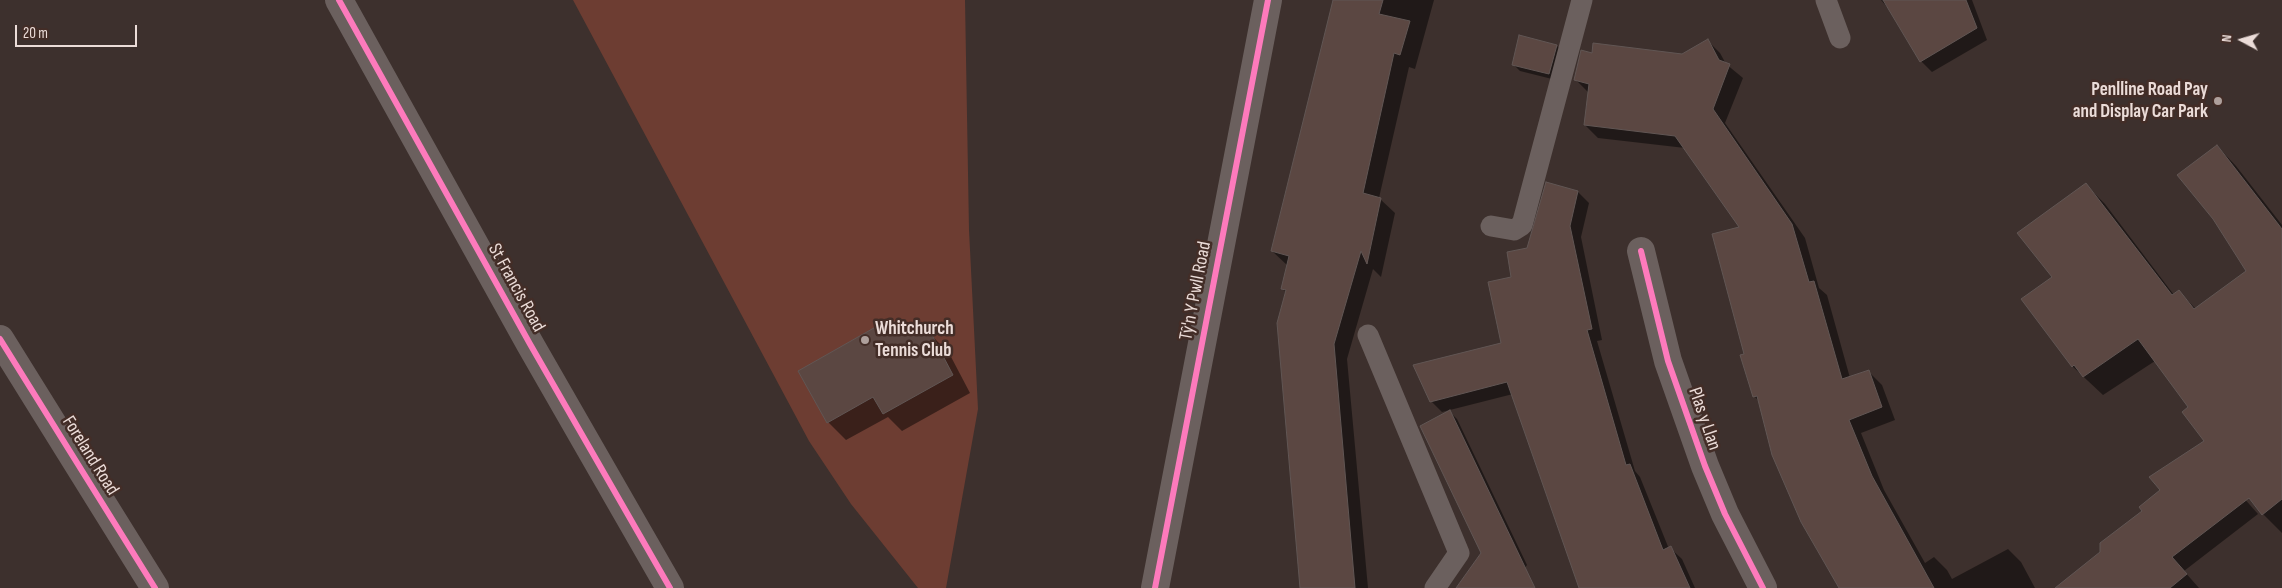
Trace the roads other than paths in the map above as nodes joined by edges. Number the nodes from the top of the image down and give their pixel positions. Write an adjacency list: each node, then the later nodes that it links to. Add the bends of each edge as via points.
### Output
1 (339, 0): 11 (street, St Francis Road)
2 (1268, 0): 12 (street, Tŷ'n Y Pwll Road)
3 (1582, 0): 6 (lane, via 1522,225 1514,230)
4 (1826, 0): 5 (lane)
5 (1840, 38)
6 (1491, 226)
7 (1641, 251): 14 (street, Plas y Llan, via 1668,361 1705,466 1724,514)
8 (1368, 335): 13 (lane, via 1458,553)
9 (0, 339): 10 (street, Foreland Road)
10 (155, 588)
11 (670, 588)
12 (1155, 588)
13 (1435, 588)
14 (1763, 588)

